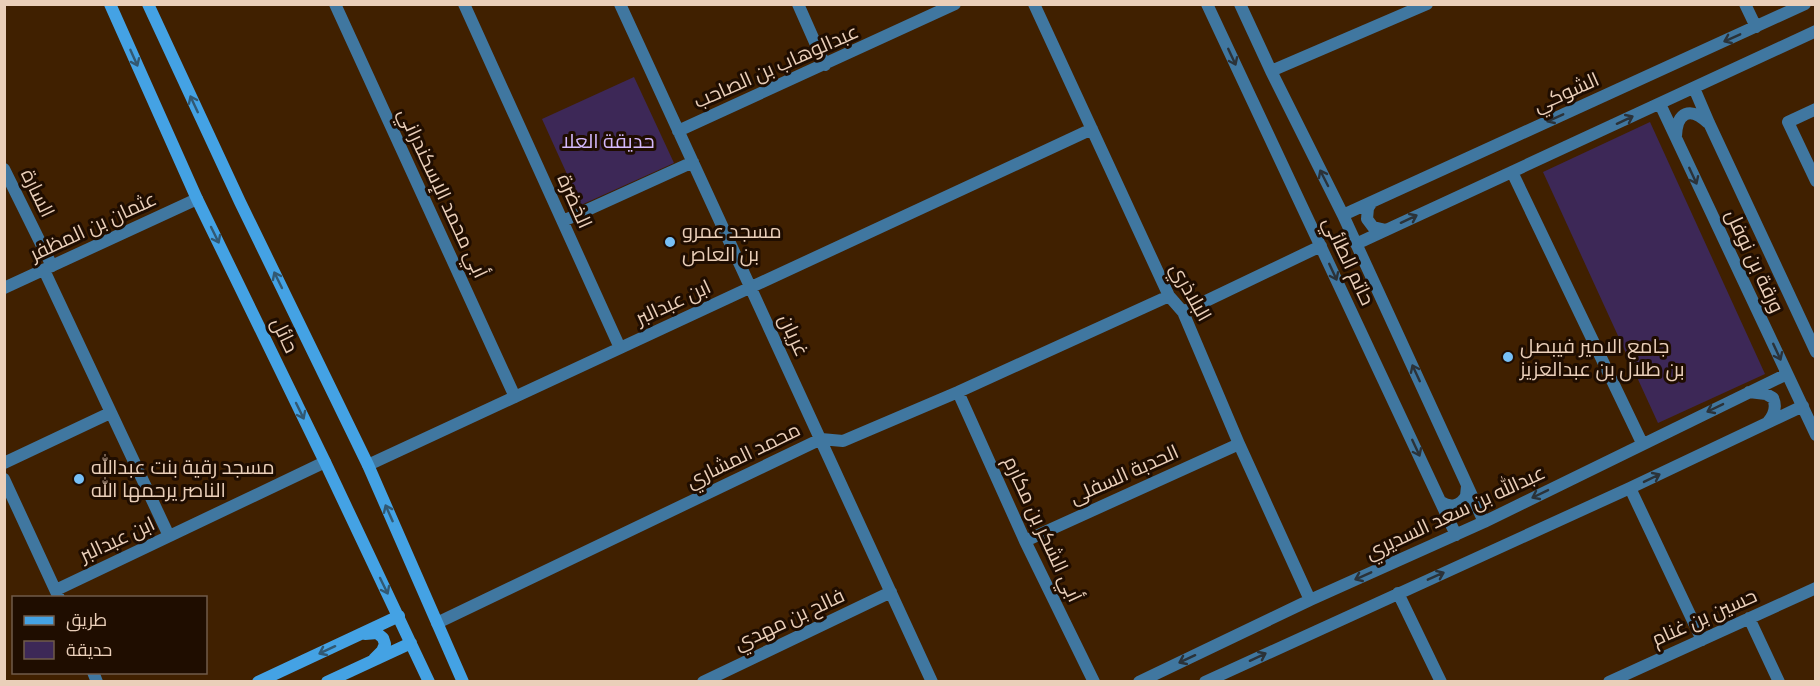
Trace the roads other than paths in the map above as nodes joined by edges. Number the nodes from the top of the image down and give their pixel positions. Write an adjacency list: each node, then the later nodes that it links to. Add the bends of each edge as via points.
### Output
1 (110, 4): 30 (street, حائل, one-way to 30)
2 (148, 4): 57 (street, حائل, one-way to 2)
3 (335, 4): 47 (street, أبي محمد الإسكندراني)
4 (464, 4): 33 (street, الخضرة)
5 (620, 4): 24 (street, غريان)
6 (798, 4): 17 (street)
7 (955, 4): 17 (street, عبدالوهاب بن الصاحب)
8 (1034, 4): 23 (street, البلاذري)
9 (1207, 4): 36 (street, حاتم الطائي, one-way to 36)
10 (1240, 4): 18 (street, حاتم الطائي)
11 (1427, 4): 14 (street)
12 (1745, 4): 15 (street)
13 (1805, 4): 15 (street, الشوكي)
14 (1413, 7): 18 (street)
15 (1756, 27): 31 (street, الشوكي, one-way to 31)
16 (1815, 32): 19 (street)
17 (825, 65): 24 (street, عبدالوهاب بن الصاحب)
18 (1271, 71): 32 (street, حاتم الطائي, one-way to 18)
19 (1694, 88): 20 (street); 22 (street, ورقة بن نوفل)
20 (1660, 104): 25 (street, ورقة بن نوفل); 28 (street, one-way to 20)
21 (1815, 110): 29 (street, via 1788,122)
22 (1709, 123): 25 (street, via 1701,116 1685,114 1677,123); 43 (street, ورقة بن نوفل)
23 (1092, 129): 38 (street, ابن عبدالبر); 40 (street, البلاذري)
24 (678, 131): 26 (street, غريان)
25 (1676, 139): 44 (street, ورقة بن نوفل, one-way to 44)
26 (693, 162): 33 (street); 38 (street, غريان)
27 (4, 169): 37 (street, السارة)
28 (1512, 172): 34 (street, one-way to 28); 53 (street)
29 (1815, 181)
30 (197, 199): 37 (street, عثمان بن المظفر); 55 (street, حائل, one-way to 55)
31 (1372, 202): 32 (street, الشوكي); 34 (street, via 1367,219 1373,227)
32 (1343, 215): 35 (street, حاتم الطائي)
33 (562, 221): 42 (street, الخضرة)
34 (1386, 230): 35 (street)
35 (1356, 244): 59 (street, حاتم الطائي, one-way to 35)
36 (1321, 246): 41 (street); 61 (street, حاتم الطائي, one-way to 61)
37 (48, 268): 39 (street, عثمان بن المظفر); 49 (street, السارة)
38 (751, 287): 42 (street, ابن عبدالبر); 52 (street, غريان)
39 (4, 288)
40 (1169, 296): 41 (street, البلاذري); 45 (street, محمد المشاري)
41 (1183, 312): 54 (street, البلاذري)
42 (620, 348): 47 (street, ابن عبدالبر)
43 (1815, 352)
44 (1787, 374): 46 (street, عبدالله بن سعد السديري); 48 (street, ورقة بن نوفل)
45 (958, 392): 52 (street, محمد المشاري, via 843,441); 65 (street, أبي الشكر بن مكارم)
46 (1749, 392): 50 (street, via 1773,398 1775,410); 53 (street, عبدالله بن سعد السديري, one-way to 53)
47 (515, 397): 57 (street, ابن عبدالبر)
48 (1803, 406): 50 (street); 51 (street, ورقة بن نوفل)
49 (110, 413): 56 (street); 64 (street, السارة)
50 (1768, 422): 60 (street, one-way to 50)
51 (1815, 435)
52 (821, 439): 67 (street, غريان); 73 (street, محمد المشاري)
53 (1642, 443): 62 (street, عبدالله بن سعد السديري, one-way to 62)
54 (1239, 444): 65 (street, الحدبة السفلى); 70 (street, البلاذري)
55 (325, 462): 64 (street, ابن عبدالبر); 71 (street, حائل, one-way to 71)
56 (4, 463)
57 (368, 465): 73 (street, حائل, one-way to 57)
58 (4, 479): 69 (street)
59 (1467, 486): 61 (street, via 1466,496 1459,504 1448,506); 62 (street, حاتم الطائي)
60 (1630, 488): 68 (street, one-way to 60); 75 (street)
61 (1441, 502): 63 (street, حاتم الطائي)
62 (1484, 522): 63 (street, عبدالله بن سعد السديري)
63 (1456, 535): 70 (street, عبدالله بن سعد السديري, one-way to 70)
64 (169, 536): 69 (street, ابن عبدالبر)
65 (1025, 541): 84 (street, أبي الشكر بن مكارم)
66 (1815, 588): 72 (street, حسين بن غنام)
67 (891, 592): 82 (street, فالح بن مهدي); 83 (street, غريان)
68 (1398, 593): 86 (street, one-way to 68); 87 (street)
69 (57, 594)
70 (1310, 600): 85 (street, عبدالله بن سعد السديري, one-way to 85)
71 (399, 616): 74 (street); 76 (street, حائل)
72 (1749, 618): 75 (street, حسين بن غنام); 89 (street)
73 (437, 623): 81 (street, حائل)
74 (357, 636): 77 (street, via 371,632 383,638 382,651); 78 (street, one-way to 78)
75 (1702, 640): 88 (street, حسين بن غنام)
76 (411, 643): 77 (street); 80 (street, حائل)
77 (371, 662): 79 (street)
78 (258, 681)
79 (327, 681)
80 (429, 681)
81 (463, 681)
82 (703, 681)
83 (932, 681)
84 (1094, 681)
85 (1139, 681)
86 (1205, 681)
87 (1441, 681)
88 (1609, 681)
89 (1779, 681)

